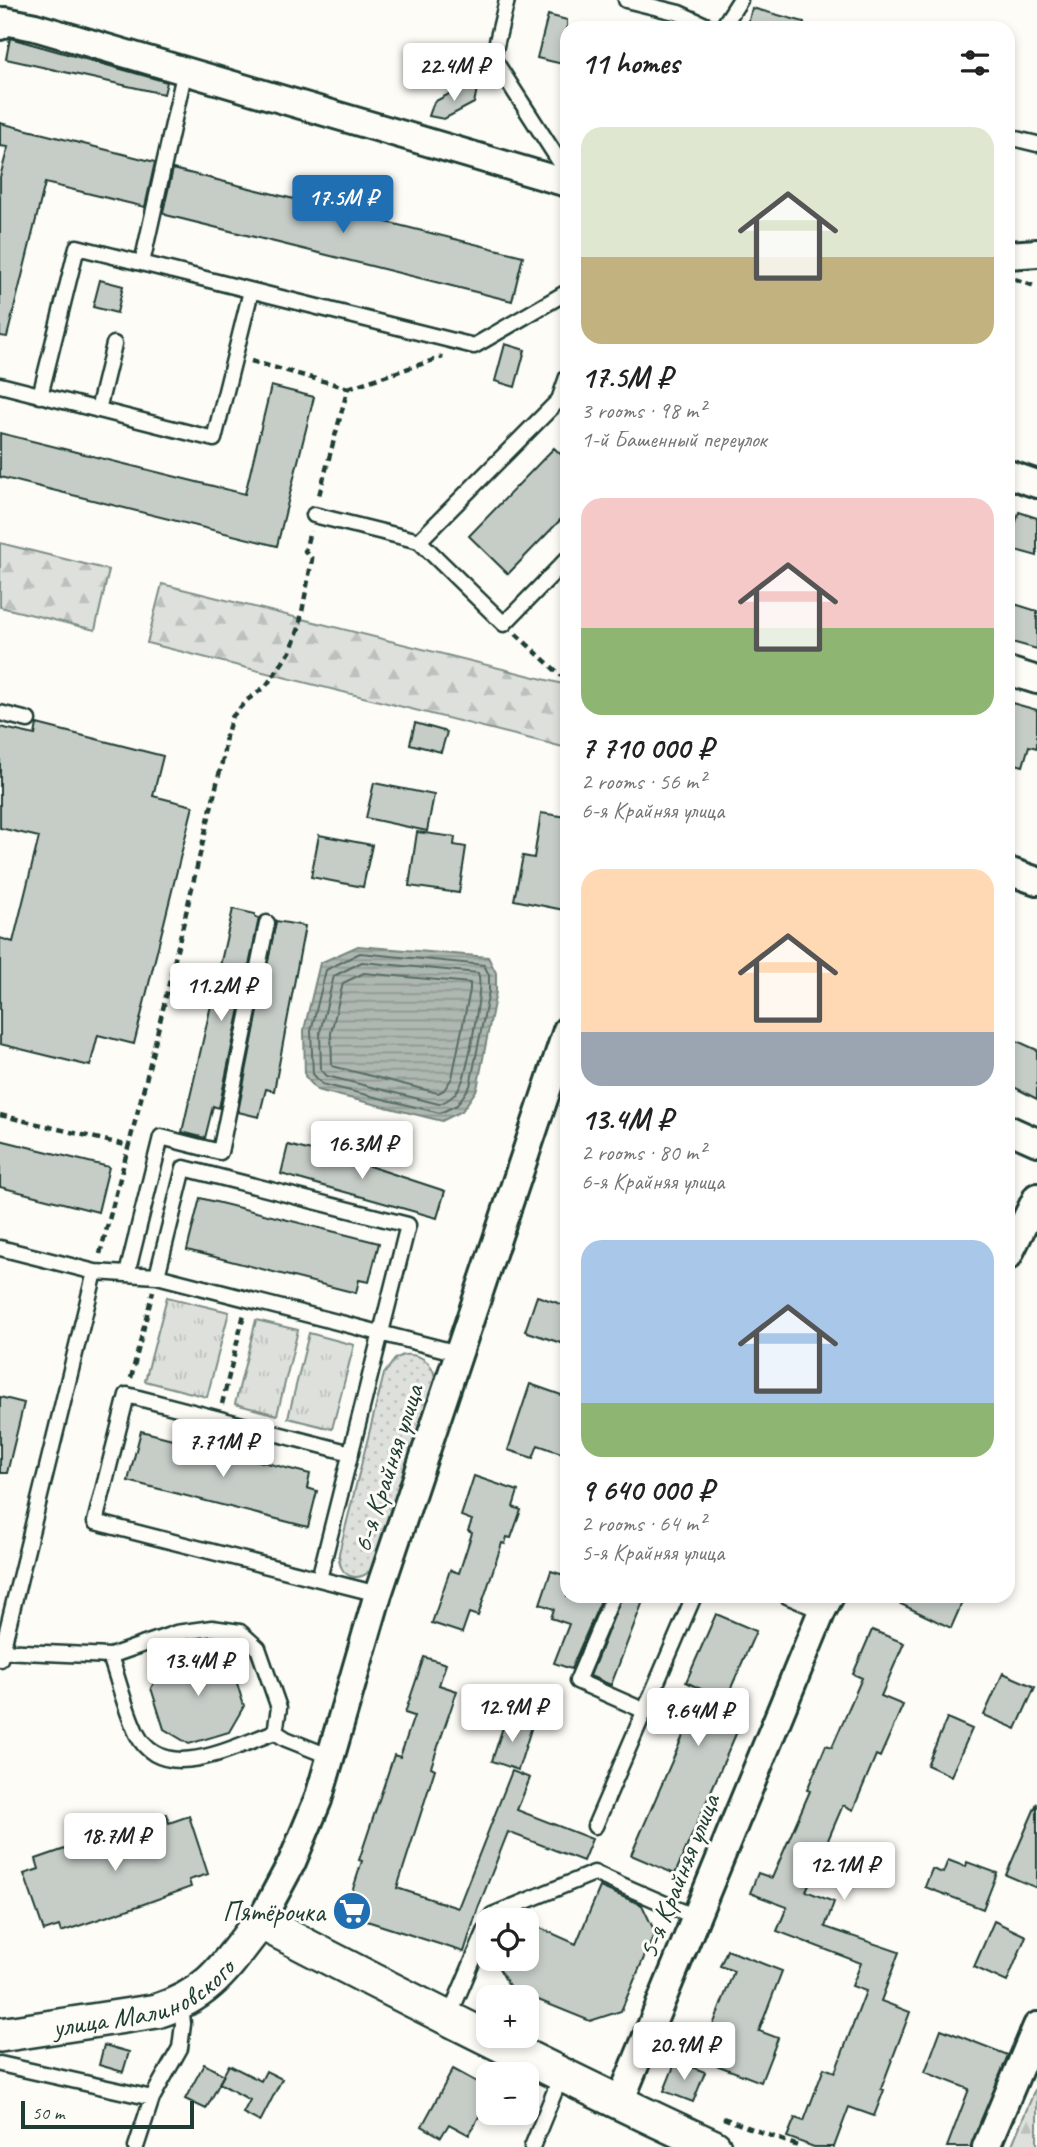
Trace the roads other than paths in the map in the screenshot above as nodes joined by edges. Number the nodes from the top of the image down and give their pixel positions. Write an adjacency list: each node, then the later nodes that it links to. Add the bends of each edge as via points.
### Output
1 (507, 0): 10 (lane, via 493,58)
2 (626, 0): 4 (lane)
3 (740, 0): 5 (lane)
4 (697, 21)
5 (726, 21)
6 (3, 23): 7 (street, via 35,27)
7 (185, 70): 11 (street); 14 (lane)
8 (1015, 138): 9 (lane)
9 (1037, 144)
10 (560, 162)
11 (560, 181)
12 (1037, 251): 13 (street)
13 (1015, 254)
14 (142, 262): 15 (lane); 19 (lane, via 77,247)
15 (251, 290): 16 (lane, via 474,346); 21 (lane, via 214,439)
16 (560, 296)
17 (114, 344): 21 (lane)
18 (0, 385): 19 (lane)
19 (40, 396): 21 (lane)
20 (560, 397): 25 (lane)
21 (98, 410)
22 (1015, 476): 23 (street)
23 (1037, 484)
24 (314, 515): 25 (lane)
25 (419, 541): 26 (lane, via 504,624)
26 (560, 566)
27 (1015, 673): 28 (street)
28 (1037, 680)
29 (0, 713): 30 (lane)
30 (28, 720)
31 (1015, 873): 32 (street)
32 (1037, 881)
33 (267, 923): 41 (lane, via 220,1152 161,1137)
34 (560, 1051): 44 (street, 6-я Крайняя улица)
35 (1015, 1132): 36 (street)
36 (1037, 1142)
37 (1037, 1197): 38 (street)
38 (1015, 1242)
39 (0, 1248): 40 (lane)
40 (95, 1272): 41 (lane); 49 (lane)
41 (127, 1274): 42 (lane)
42 (157, 1276): 43 (lane); 43 (lane, via 184,1168 408,1226)
43 (381, 1334): 44 (lane); 45 (lane)
44 (458, 1353): 48 (street, 6-я Крайняя улица)
45 (351, 1453): 46 (lane); 46 (lane, via 127,1395 94,1522)
46 (319, 1579): 48 (lane)
47 (0, 1593): 49 (lane)
48 (378, 1594): 57 (street, 6-я Крайняя улица)
49 (15, 1597): 53 (lane)
50 (610, 1603): 55 (lane, via 577,1681)
51 (691, 1603): 55 (lane)
52 (826, 1603): 60 (street, 5-я Крайняя улица)
53 (1, 1655): 54 (lane)
54 (110, 1656): 56 (lane, via 138,1735 152,1754 173,1761 193,1760); 56 (lane, via 176,1633 212,1628 240,1632 258,1648 279,1708)
55 (645, 1711): 58 (lane)
56 (275, 1732): 57 (lane)
57 (331, 1757): 61 (street, 6-я Крайняя улица, via 292,1862)
58 (595, 1826)
59 (509, 1908): 60 (lane, via 594,1873)
60 (695, 1917): 70 (street, 5-я Крайняя улица)
61 (260, 1922): 63 (street, улица Малиновского, via 205,1989); 64 (street, улица Малиновского)
62 (476, 1952): 64 (lane)
63 (181, 2003): 66 (street, улица Малиновского, via 157,2011); 69 (lane, via 180,2048)
64 (447, 2020): 68 (street, улица Малиновского)
65 (1037, 2026): 74 (street)
66 (0, 2035)
67 (0, 2064): 69 (lane)
68 (561, 2076): 70 (street, улица Малиновского); 72 (lane)
69 (152, 2098): 71 (lane)
70 (619, 2104): 73 (street, улица Малиновского)
71 (136, 2147)
72 (533, 2147)
73 (714, 2147)
74 (986, 2147)

